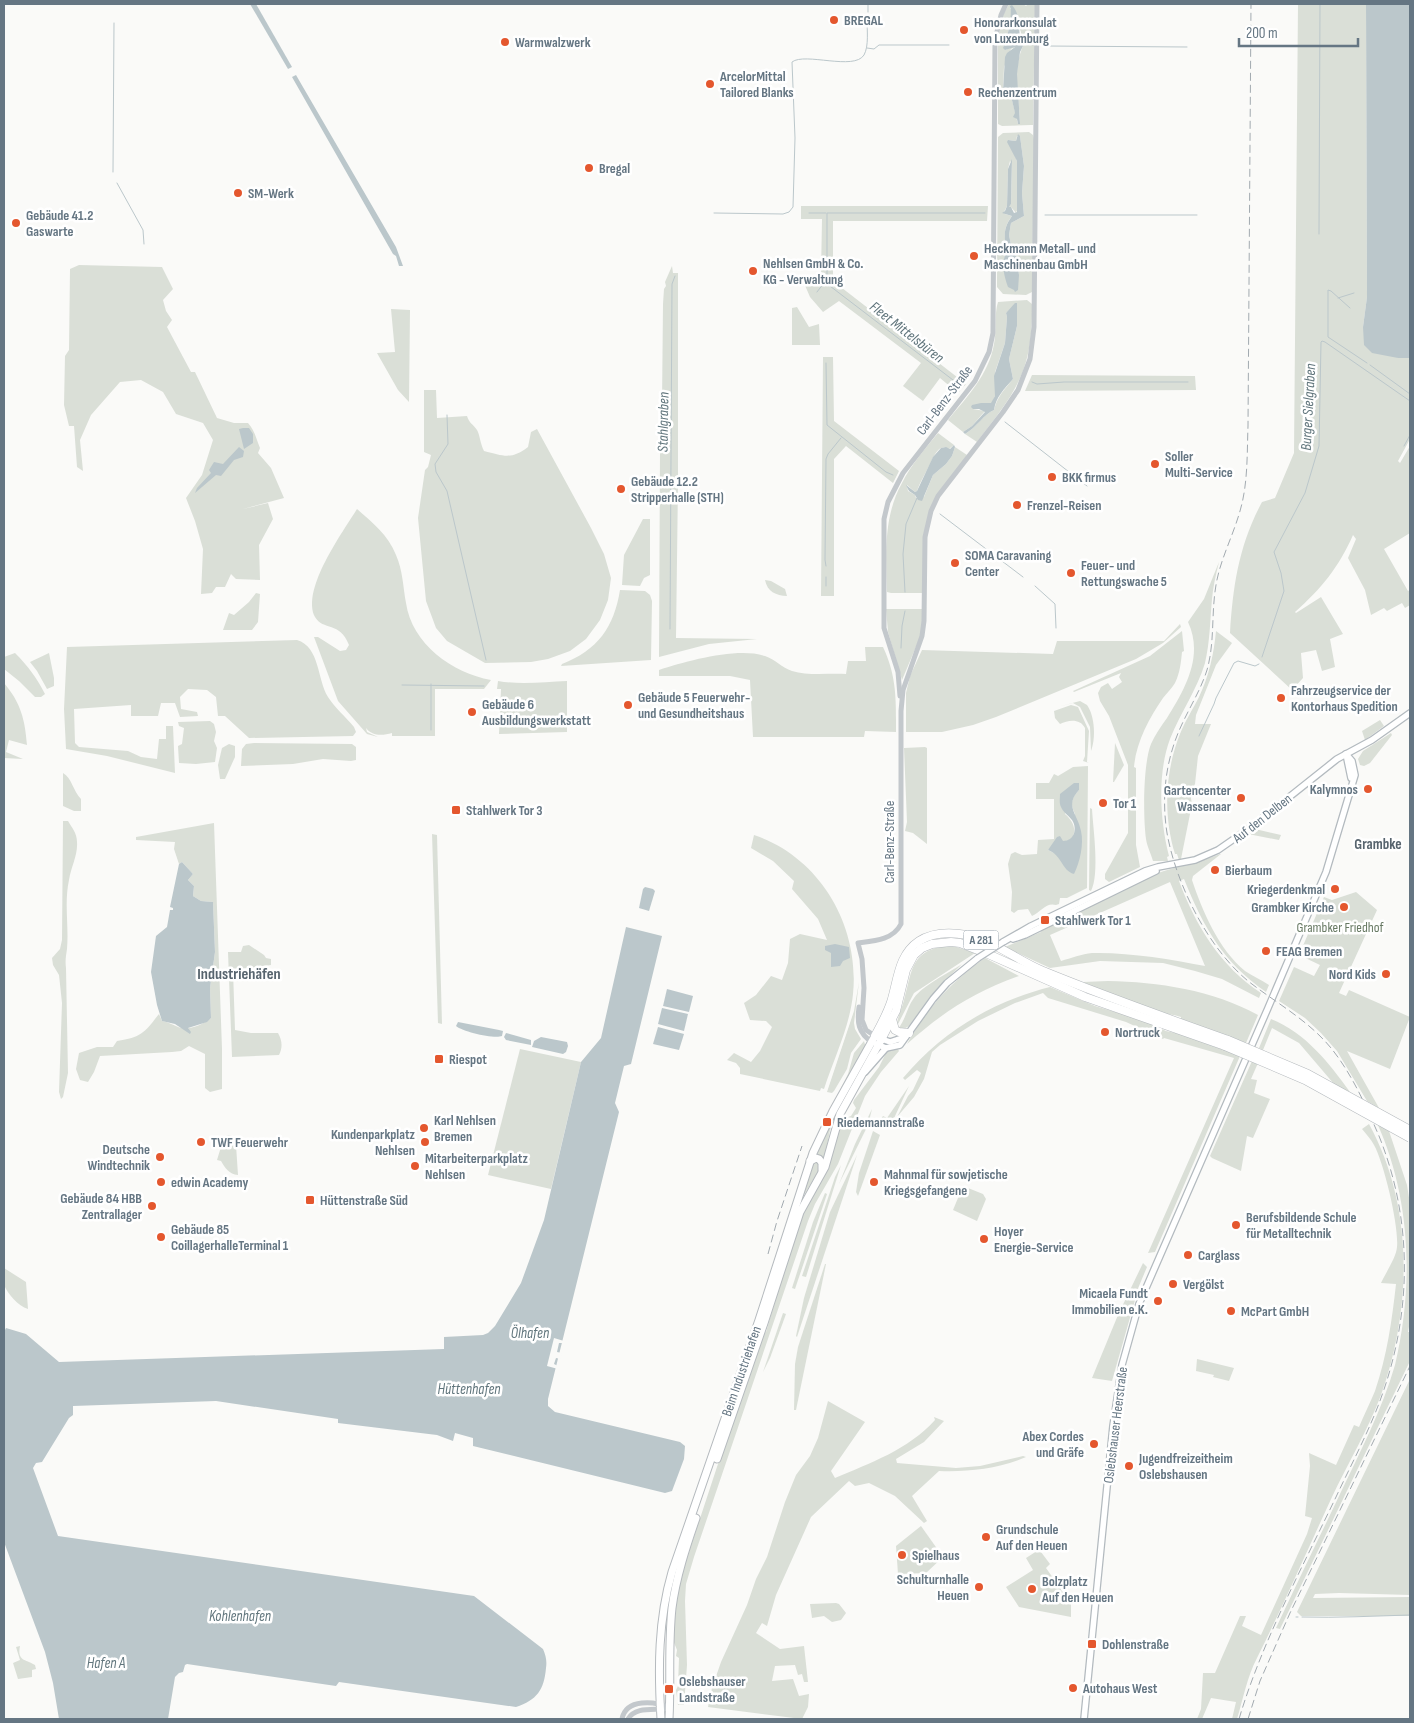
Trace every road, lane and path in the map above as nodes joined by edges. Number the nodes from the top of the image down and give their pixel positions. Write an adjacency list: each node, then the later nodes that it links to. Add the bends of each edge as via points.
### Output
1 (1006, 4): 3 (street, Carl-Benz-Straße, via 1000,15 996,40 993,333 989,352 975,381 903,473 888,502 884,519 884,628 898,672)
2 (1037, 4): 3 (street, Carl-Benz-Straße, via 1034,327 1030,359 1010,402 938,496 931,511 925,537 923,628 903,690)
3 (901, 711): 8 (street, Carl-Benz-Straße, via 900,924 898,930 883,939 858,943 862,959 862,1020)
4 (1410, 713): 5 (main road, Auf den Delben)
5 (1346, 754): 7 (main road, Auf den Delben, bridge, via 1226,846 1206,857 1149,874 1025,935 1003,942 978,958 947,983); 24 (main road, Oslebshauser Heerstraße, via 1351,759 1354,775 1326,872 1139,1304 1124,1357 1113,1426)
6 (892, 1019): 7 (highway, via 895,1030); 8 (highway, A 281); 9 (highway, A 281, via 906,970 914,955 932,944 950,942 988,954 1085,997)
7 (908, 1035): 8 (main road, via 890,1042); 10 (main road, Auf den Delben, via 900,1045)
8 (876, 1041): 9 (highway, A 281, via 899,969 909,951 930,936 951,933 981,940 1037,969); 10 (main road); 11 (main road, Beim Industriehafen); 14 (main road, Beim Industriehafen, via 832,1111)
9 (1227, 1043): 12 (highway, A 281, bridge, via 1278,1060 1314,1077); 13 (highway, A 281, bridge, via 1305,1080)
10 (886, 1048): 11 (main road)
11 (864, 1074): 15 (main road, Beim Industriehafen, via 837,1121)
12 (1410, 1130)
13 (1410, 1138)
14 (810, 1161): 15 (main road, via 820,1160); 16 (main road, Beim Industriehafen, via 667,1589)
15 (822, 1173): 17 (main road, Beim Industriehafen, via 797,1219 683,1558 672,1608)
16 (659, 1647): 17 (main road); 18 (main road, Beim Industriehafen)
17 (670, 1656): 19 (main road, Beim Industriehafen)
18 (660, 1706): 19 (street); 20 (street, via 629,1706); 21 (street, via 637,1711); 22 (main road, Beim Industriehafen)
19 (670, 1708): 23 (main road, Beim Industriehafen)
20 (622, 1719)
21 (628, 1719)
22 (661, 1719)
23 (670, 1719)
24 (1084, 1719)

